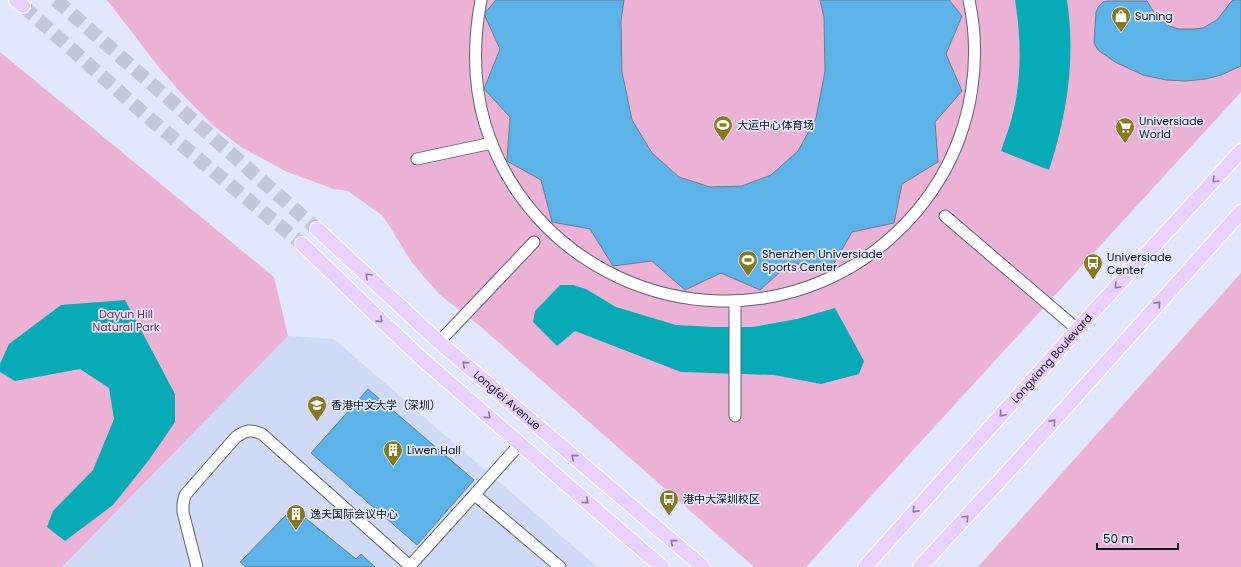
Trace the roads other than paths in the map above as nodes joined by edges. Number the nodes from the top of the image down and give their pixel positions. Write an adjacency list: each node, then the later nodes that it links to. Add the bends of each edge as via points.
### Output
1 (480, 0): 3 (street, via 475,41 476,69 480,104)
2 (969, 0): 11 (street, via 975,50 968,111 950,162 925,202 883,245 838,274 794,292 755,300)
3 (492, 143): 5 (street); 11 (street, via 510,180 530,208 579,255 615,276 653,291 694,299)
4 (1241, 151): 12 (main road, Longxiang Boulevard, one-way to 12)
5 (417, 159)
6 (1241, 212): 23 (main road, one-way to 6)
7 (945, 216): 12 (street)
8 (317, 229): 13 (main road, Longfei Avenue, one-way to 8)
9 (534, 242): 13 (street)
10 (302, 244): 15 (main road, one-way to 15, via 417,354)
11 (735, 301): 14 (street)
12 (1077, 330): 22 (main road, Longxiang Boulevard, one-way to 22)
13 (439, 342): 21 (main road, Longfei Avenue, one-way to 13)
14 (735, 416)
15 (520, 444): 16 (street); 20 (main road, one-way to 20)
16 (475, 495): 17 (street); 19 (street)
17 (409, 566): 18 (street, via 262,434 254,430 245,431 236,437 185,495 183,512)
18 (197, 567)
19 (560, 567)
20 (662, 567)
21 (703, 567)
22 (865, 567)
23 (920, 567)

